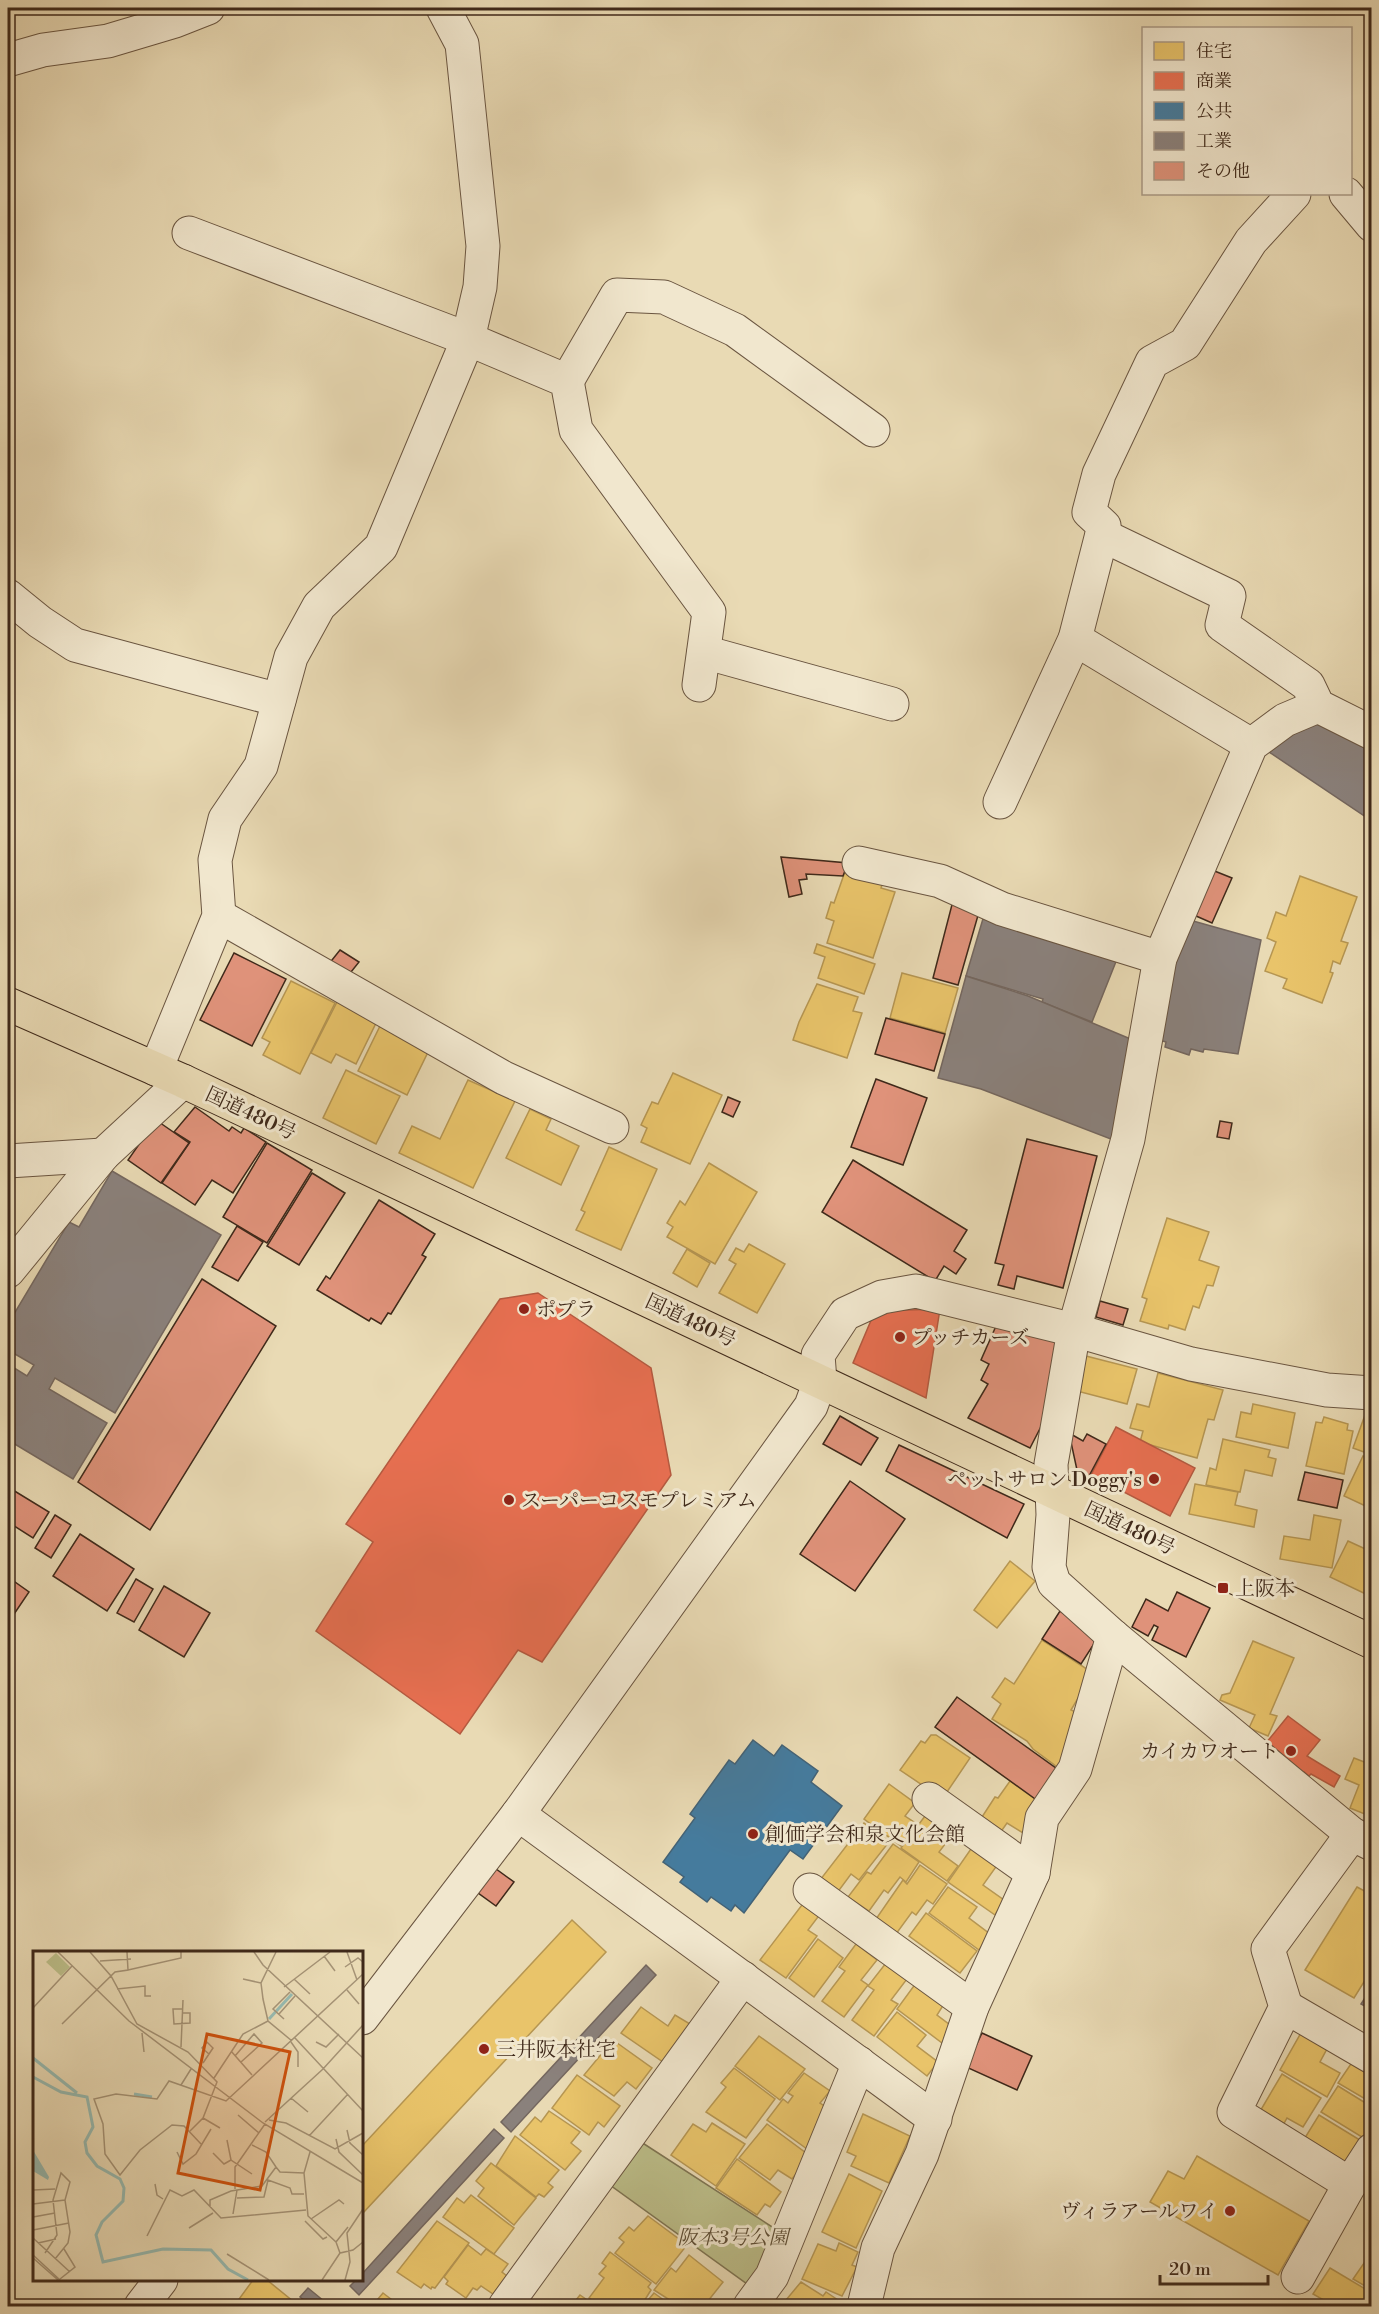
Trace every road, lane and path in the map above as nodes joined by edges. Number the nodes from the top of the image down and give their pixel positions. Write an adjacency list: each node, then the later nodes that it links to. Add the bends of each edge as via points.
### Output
1 (208, 8): 3 (street, via 108,41 42,50)
2 (443, 8): 8 (street, via 462,44 483,246 480,287)
3 (8, 60)
4 (1293, 195): 11 (street, via 1251,241 1185,344 1152,362 1099,474 1089,512 1104,526)
5 (1347, 195): 6 (street)
6 (1371, 225)
7 (189, 233): 8 (street)
8 (468, 339): 9 (street); 16 (street, via 381,547 319,606 291,657)
9 (567, 381): 10 (street, via 617,295 664,297 735,330); 14 (street, via 576,430 709,612)
10 (873, 430)
11 (1102, 535): 13 (street); 18 (street, via 1229,596 1222,625 1308,685)
12 (8, 596): 16 (street, via 75,645)
13 (1074, 639): 20 (street); 21 (street)
14 (704, 652): 15 (street); 17 (street)
15 (699, 685)
16 (279, 700): 23 (street, via 261,766 225,819 215,860)
17 (892, 704)
18 (1318, 706): 19 (street); 20 (street, via 1285,720)
19 (1371, 733)
20 (1251, 744): 24 (street)
21 (1000, 802)
22 (859, 863): 24 (street, via 940,881 1002,909)
23 (219, 916): 26 (street); 27 (street, via 504,1078)
24 (1160, 958): 31 (street, via 1128,1139)
25 (8, 1004): 26 (highway, 国道480号)
26 (169, 1075): 28 (street); 32 (highway, 国道480号)
27 (612, 1127)
28 (103, 1155): 29 (street); 30 (street)
29 (8, 1161)
30 (8, 1271)
31 (1074, 1330): 32 (street, via 916,1291 882,1297 845,1314 818,1355); 33 (street, via 1191,1364 1327,1390); 34 (street, via 1051,1464)
32 (820, 1381): 34 (highway, 国道480号); 38 (street, via 811,1406)
33 (1371, 1393)
34 (1052, 1492): 35 (street, via 1049,1567 1054,1583); 36 (highway, 国道480号)
35 (1113, 1636): 39 (street); 40 (street, via 1075,1769 1042,1818)
36 (1371, 1642)
37 (929, 1799): 40 (street)
38 (518, 1814): 42 (street); 45 (street)
39 (1362, 1839): 44 (street, via 1269,1949)
40 (1033, 1873): 43 (street)
41 (810, 1890): 43 (street)
42 (743, 1978): 47 (street); 54 (street)
43 (972, 2007): 48 (street)
44 (1286, 2007): 46 (street); 50 (street, via 1234,2112)
45 (363, 2017)
46 (1371, 2057)
47 (859, 2063): 48 (street); 55 (street, via 772,2276)
48 (935, 2119): 56 (street, via 878,2248)
49 (1371, 2150): 50 (street)
50 (1350, 2184): 51 (street)
51 (1298, 2277)
52 (160, 2281): 53 (street)
53 (141, 2307)
54 (505, 2307)
55 (750, 2307)
56 (864, 2307)

